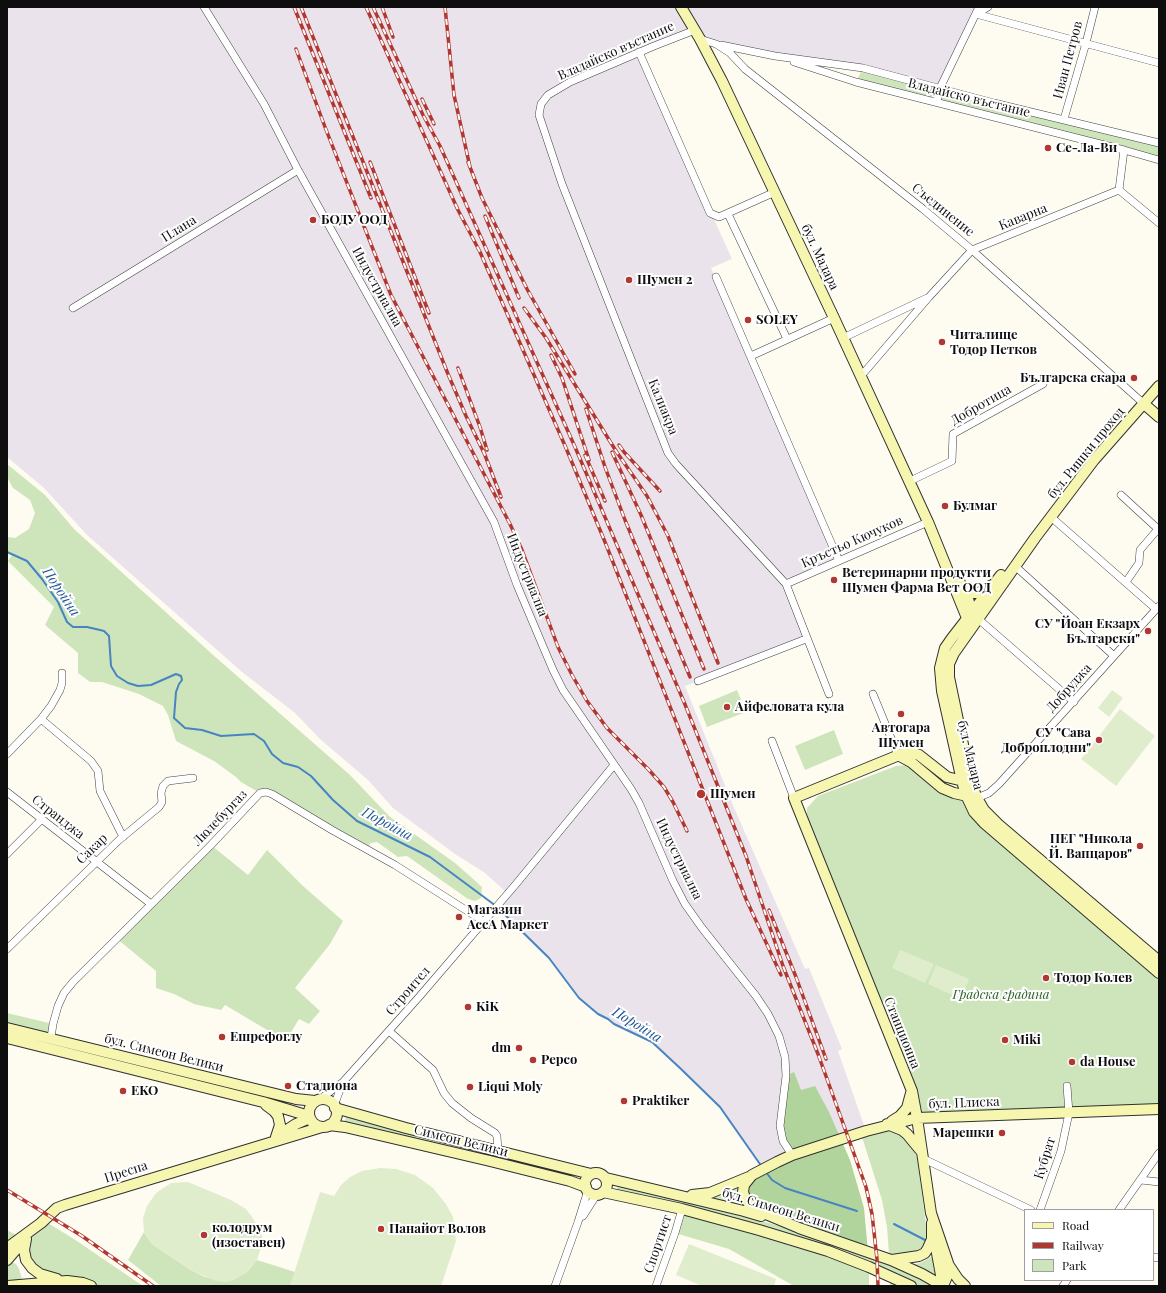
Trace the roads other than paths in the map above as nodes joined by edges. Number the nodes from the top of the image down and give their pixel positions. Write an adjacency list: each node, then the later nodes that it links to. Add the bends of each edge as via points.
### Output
1 (204, 7): 19 (street, Индустриална, via 264,104)
2 (681, 7): 6 (main road, бул. Мадара)
3 (988, 7): 5 (street)
4 (1095, 7): 7 (street, Иван Петров)
5 (977, 10): 7 (street); 12 (street)
6 (698, 34): 8 (street, Съединение); 9 (street, Владайско въстание); 21 (main road, бул. Мадара)
7 (1086, 43): 11 (street); 15 (street, Иван Петров)
8 (716, 44): 10 (street, Владайско въстание); 24 (street, Съединение)
9 (639, 52): 13 (street, Владайско въстание, via 570,82); 22 (street, via 710,213 719,217)
10 (774, 56): 12 (street, Владайско въстание, via 863,68); 14 (street, Владайско въстание, via 856,82)
11 (1159, 63)
12 (940, 88): 14 (street); 15 (street, Владайско въстание)
13 (548, 95): 46 (street, Калиакра, via 541,104 540,115 562,184 668,453)
14 (937, 102): 17 (street, Владайско въстание)
15 (1064, 119): 16 (street, Владайско въстание)
16 (1159, 143)
17 (1124, 150): 18 (street, Владайско въстание); 20 (street)
18 (1159, 160)
19 (298, 170): 27 (street, Плана); 61 (street, Индустриална, via 494,522 517,585 563,690)
20 (1119, 190): 23 (street); 24 (street, Каварна)
21 (775, 192): 22 (street); 28 (main road, бул. Мадара)
22 (728, 214): 30 (street)
23 (1159, 223)
24 (972, 250): 26 (street, Каварна); 35 (street, Съединение)
25 (716, 277): 31 (street)
26 (929, 298): 29 (street, Каварна); 32 (street, Каварна)
27 (73, 308)
28 (834, 318): 29 (main road, бул. Мадара); 30 (street)
29 (843, 338): 32 (main road, бул. Мадара)
30 (787, 339): 31 (street)
31 (751, 356): 42 (street)
32 (861, 376): 37 (main road, бул. Мадара)
33 (1043, 384): 37 (street, Добротица, via 953,434 952,461)
34 (1159, 386): 35 (main road, бул. Ришки проход)
35 (1143, 403): 36 (main road, Съединение); 39 (main road, бул. Ришки проход, via 1094,460)
36 (1159, 417)
37 (910, 482): 40 (main road, бул. Мадара)
38 (1121, 495): 45 (street, via 1158,529 1140,550 1139,564)
39 (1051, 517): 41 (main road, бул. Ришки проход); 45 (street)
40 (928, 522): 42 (street, Кръстьо Кючуков); 47 (main road, бул. Мадара); 49 (main road, бул. Мадара)
41 (1035, 538): 43 (main road, бул. Ришки проход); 44 (main road, бул. Ришки проход)
42 (839, 561): 46 (street, Кръстьо Кючуков)
43 (1015, 566): 49 (main road, бул. Ришки проход); 51 (street)
44 (996, 581): 47 (main road, via 979,593 969,592); 49 (main road, бул. Ришки проход)
45 (1126, 582): 48 (street)
46 (786, 584): 50 (street, Калиакра)
47 (962, 587): 49 (main road, бул. Мадара)
48 (1158, 608): 51 (street, Добруджа)
49 (972, 619): 56 (street); 63 (main road, бул. Мадара, via 946,648 940,668 942,691)
50 (806, 639): 53 (street); 54 (street, Калиакра)
51 (1114, 656): 56 (street, Добруджа)
52 (62, 673): 57 (street, via 60,690)
53 (698, 680)
54 (829, 694)
55 (873, 694): 60 (street)
56 (1074, 702): 67 (street, Добруджа, via 999,784)
57 (41, 719): 59 (street); 69 (street, via 98,771 100,791)
58 (772, 741): 66 (street, Станционна)
59 (7, 754)
60 (898, 755): 63 (main road, via 914,752 948,777); 65 (main road, via 911,762 942,788); 66 (main road)
61 (614, 765): 73 (street, Строител); 97 (street, Индустриална, via 639,804 686,904 756,996 778,1036 785,1057 786,1076 780,1126 783,1141)
62 (193, 778): 69 (street, Сакар, via 168,781 163,786 162,802 159,807)
63 (966, 782): 65 (main road, бул. Мадара); 67 (main road, бул. Мадара)
64 (7, 792): 68 (street, Странджа)
65 (966, 795): 67 (main road); 76 (main road, бул. Мадара, via 974,812 984,823)
66 (794, 798): 83 (main road, Станционна)
67 (977, 798): 75 (main road, бул. Мадара, via 990,818)
68 (42, 819): 70 (street); 71 (street, Странджа)
69 (123, 836): 71 (street, Сакар)
70 (7, 854)
71 (96, 861): 72 (street, Странджа); 74 (street, Сакар)
72 (151, 904): 73 (street, Люлебургаз, via 260,793 266,792 395,865); 80 (street, Люлебургаз, via 64,994 58,1006)
73 (484, 921): 78 (street, Строител)
74 (7, 949)
75 (1159, 961)
76 (1159, 972)
77 (7, 1028): 80 (main road, бул. Симеон Велики)
78 (389, 1031): 81 (street, Строител); 95 (street, via 433,1070 452,1103 495,1133)
79 (7, 1038): 85 (main road, бул. Симеон Велики)
80 (51, 1038): 84 (main road, бул. Симеон Велики, via 296,1099)
81 (343, 1082): 84 (street); 86 (street)
82 (1066, 1086): 88 (street, Кубрат)
83 (912, 1092): 90 (main road, Станционна); 91 (main road, via 907,1108)
84 (318, 1100): 86 (main road, via 328,1100); 89 (main road, via 310,1108)
85 (263, 1102): 89 (main road); 93 (main road, via 278,1116 280,1124)
86 (335, 1107): 92 (main road, via 336,1118); 95 (main road)
87 (1159, 1109): 88 (main road, бул. Плиска)
88 (1069, 1113): 90 (main road, бул. Плиска); 108 (street, Кубрат, via 1061,1151)
89 (309, 1117): 92 (main road, via 315,1124); 93 (main road)
90 (917, 1118): 91 (main road, бул. Плиска); 98 (main road, Станционна)
91 (887, 1124): 97 (main road, бул. Плиска); 98 (main road, via 907,1134)
92 (326, 1126): 94 (main road); 104 (main road, Симеон Велики, via 345,1127 490,1161 570,1181)
93 (276, 1137): 94 (main road)
94 (264, 1144): 112 (main road, Преспа, via 64,1204)
95 (498, 1151): 99 (main road)
96 (1159, 1153): 102 (street)
97 (792, 1155): 100 (main road, бул. Плиска)
98 (923, 1156): 107 (street); 110 (main road, Станционна)
99 (591, 1174): 101 (main road, via 597,1173); 104 (main road, via 586,1181)
100 (752, 1175): 105 (main road, via 710,1193); 111 (main road, via 744,1185 743,1192 750,1205 756,1210)
101 (606, 1178): 104 (main road, via 607,1184); 105 (main road, бул. Симеон Велики)
102 (1141, 1180): 103 (street); 109 (street)
103 (1159, 1182)
104 (594, 1191): 106 (main road, бул. Симеон Велики); 120 (street, via 578,1222)
105 (682, 1196): 111 (main road, бул. Симеон Велики, via 744,1211)
106 (682, 1209): 121 (street, Спортист); 122 (main road, бул. Симеон Велики, via 828,1251)
107 (1029, 1209)
108 (1040, 1209)
109 (1120, 1209)
110 (932, 1213): 115 (main road, via 932,1239 925,1253); 116 (main road, Станционна); 123 (main road, via 935,1247)
111 (804, 1230): 115 (main road, бул. Симеон Велики)
112 (23, 1238): 113 (main road, Преспа); 114 (main road); 117 (main road, via 26,1260 32,1268 40,1274)
113 (7, 1248)
114 (7, 1260)
115 (891, 1260): 123 (main road, бул. Симеон Велики)
116 (948, 1263): 123 (main road, Станционна, via 948,1274); 124 (main road)
117 (67, 1281): 118 (main road); 119 (main road)
118 (8, 1286)
119 (91, 1286)
120 (555, 1286)
121 (656, 1286)
122 (911, 1286)
123 (943, 1286)
124 (965, 1286)

